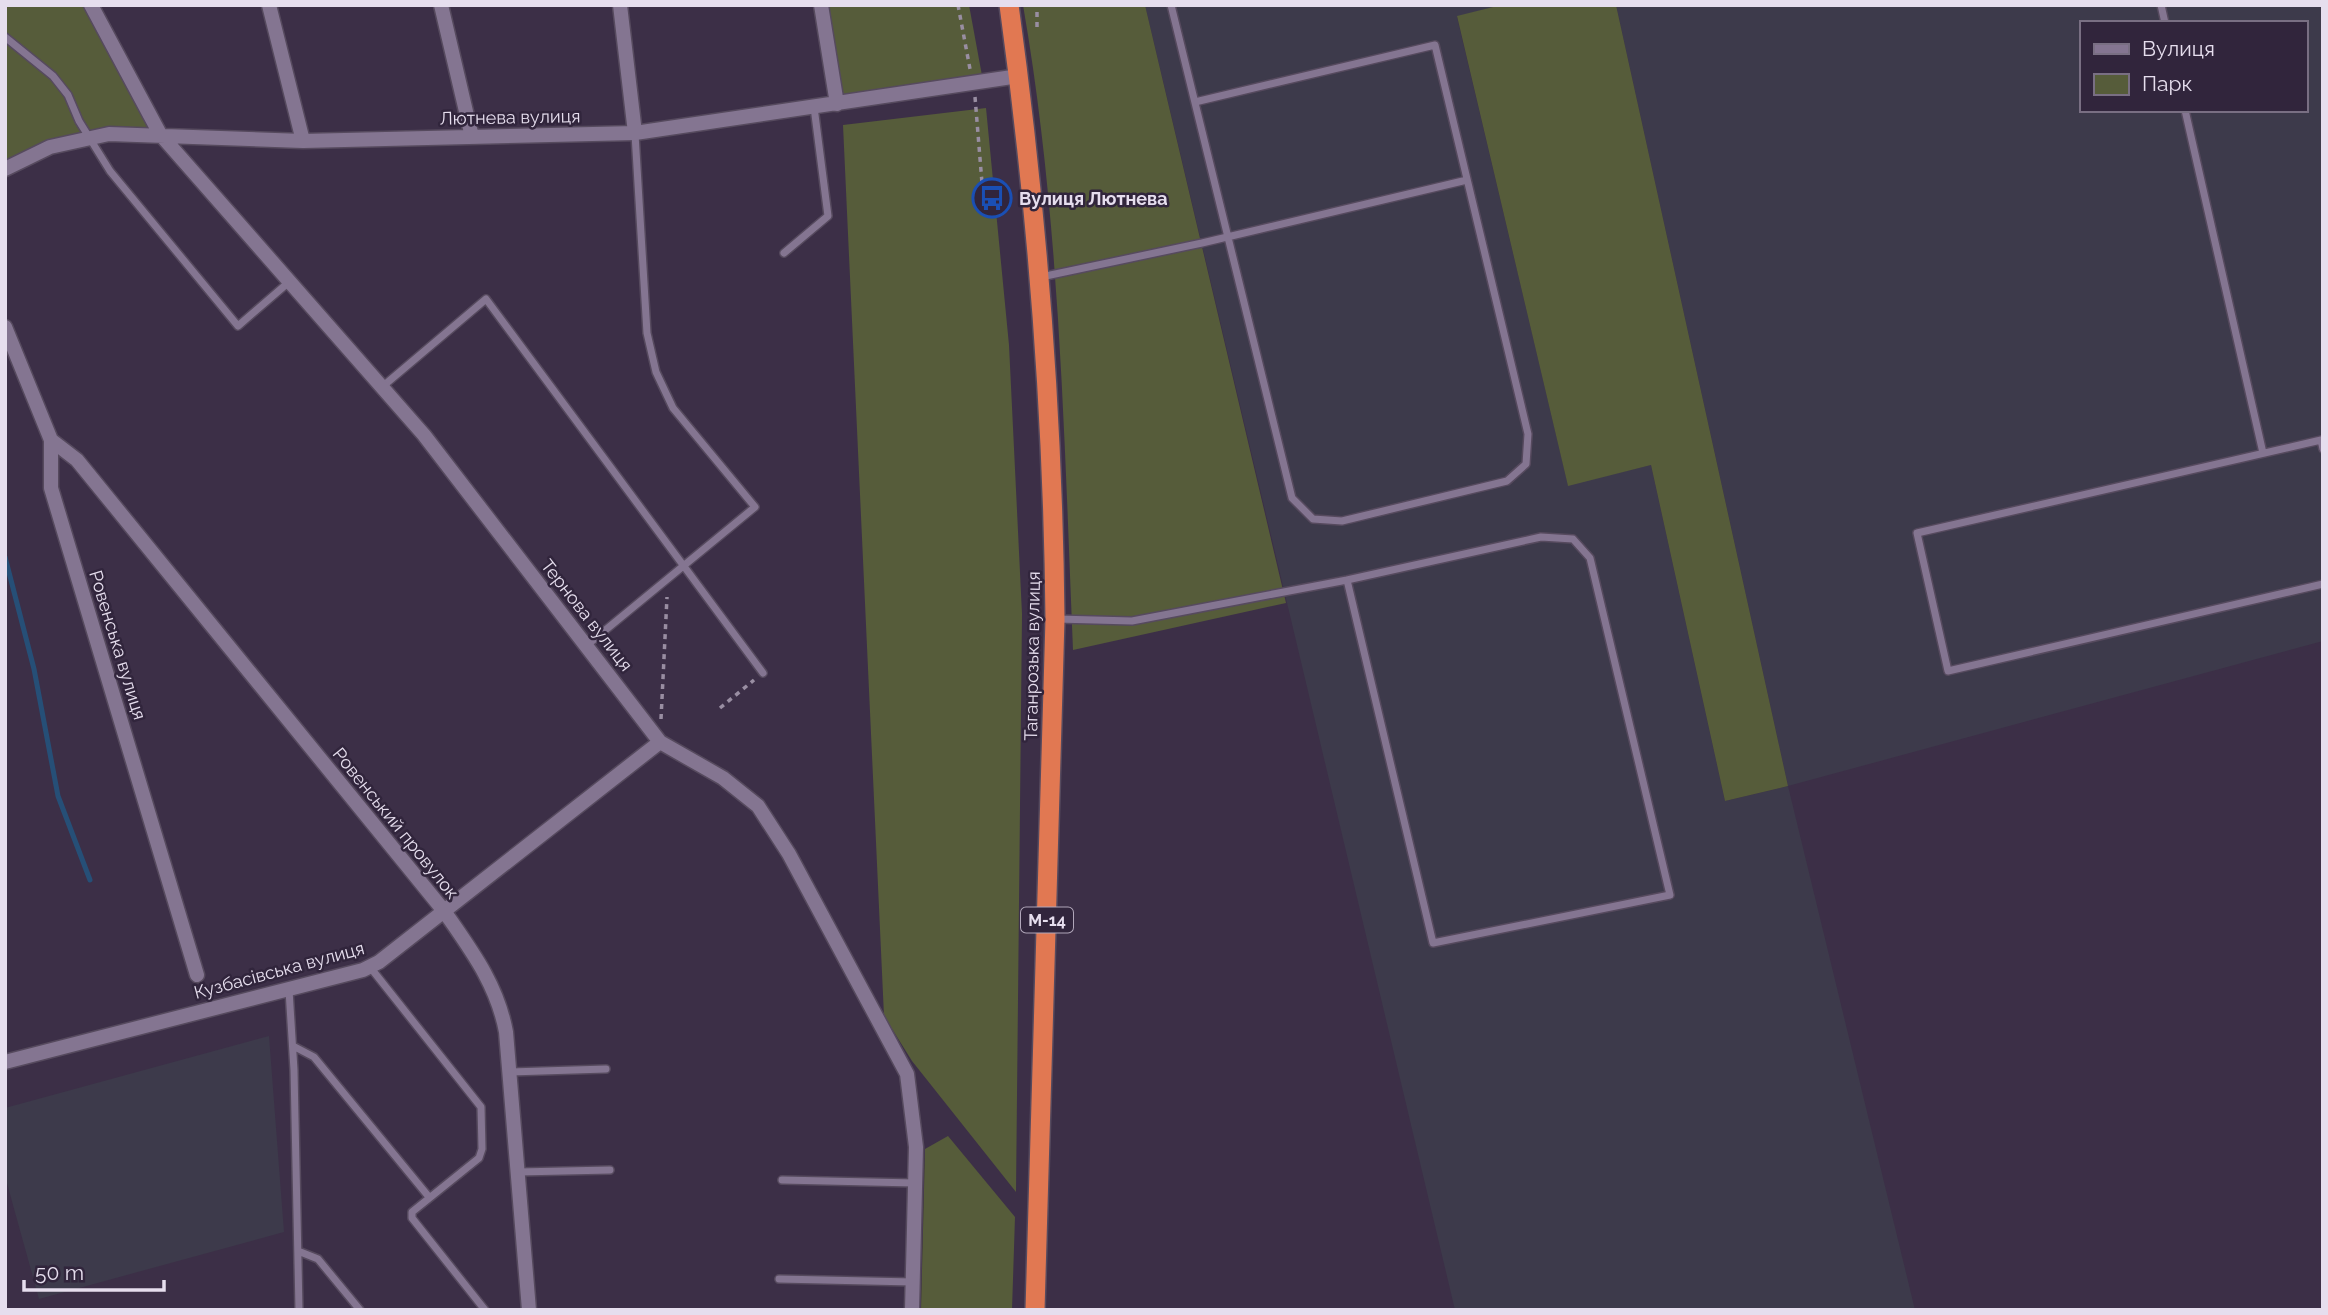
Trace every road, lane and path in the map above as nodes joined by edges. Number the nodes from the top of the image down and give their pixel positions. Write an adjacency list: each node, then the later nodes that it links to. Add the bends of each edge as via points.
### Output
1 (91, 5): 19 (street, Тернова вулиця)
2 (269, 5): 21 (street)
3 (441, 5): 20 (street)
4 (620, 5): 18 (street)
5 (821, 5): 15 (street)
6 (958, 5): 13 (path)
7 (1009, 5): 12 (highway, Таганрозька вулиця / М-14)
8 (1037, 5): 10 (path)
9 (1171, 5): 14 (lane)
10 (1037, 27)
11 (5, 37): 28 (lane, via 53,76 110,171 238,326)
12 (1019, 76): 13 (street, Лютнева вулиця); 27 (highway, Таганрозька вулиця / М-14)
13 (973, 83): 15 (street, Лютнева вулиця); 24 (path, via 982,183 996,184)
14 (1195, 102): 23 (lane, via 1435,45); 25 (lane)
15 (837, 104): 16 (street, Лютнева вулиця)
16 (814, 107): 18 (street, Лютнева вулиця); 26 (lane, via 828,216)
17 (2185, 112): 33 (lane)
18 (635, 133): 20 (street, Лютнева вулиця); 34 (lane, via 647,333 656,372 673,408 755,507)
19 (160, 134): 21 (street, Лютнева вулиця); 22 (street, Лютнева вулиця, via 109,134 50,147); 28 (street, Тернова вулиця)
20 (472, 137): 21 (street, Лютнева вулиця)
21 (303, 141)
22 (5, 169)
23 (1467, 180): 25 (lane); 25 (lane, via 1528,434 1526,464 1507,481 1342,521 1314,519 1292,498)
24 (1000, 212)
25 (1228, 237): 27 (lane)
26 (784, 253)
27 (1039, 278): 38 (highway, Таганрозька вулиця / М-14, via 1052,459)
28 (289, 282): 30 (street, Тернова вулиця)
29 (5, 327): 31 (street, Ровенська вулиця)
30 (382, 387): 34 (lane, via 486,299); 39 (street, Тернова вулиця)
31 (51, 440): 43 (street, Ровенський провулок, via 77,460); 45 (street, Ровенська вулиця, via 51,488)
32 (2323, 449): 33 (lane, via 2321,440)
33 (2263, 453): 37 (lane, via 1917,533 1948,671)
34 (683, 566): 35 (lane); 40 (lane)
35 (667, 579): 39 (lane); 42 (path)
36 (1347, 580): 36 (lane, via 1433,943 1670,895 1590,558 1573,539 1541,537); 38 (lane, via 1132,621)
37 (2323, 584)
38 (1055, 619): 64 (highway, Таганрозька вулиця / М-14)
39 (586, 646): 42 (street, Тернова вулиця)
40 (763, 673): 41 (path)
41 (720, 708)
42 (660, 742): 43 (street, Кузбасівська вулиця); 54 (street, Тернова вулиця, via 723,778 758,806 789,854 906,1074 916,1147)
43 (444, 911): 44 (street, Кузбасівська вулиця); 50 (street, Ровенський провулок, via 495,990)
44 (370, 967): 46 (street, Кузбасівська вулиця); 55 (lane, via 481,1107 479,1158)
45 (197, 975)
46 (289, 989): 47 (lane); 48 (street, Кузбасівська вулиця)
47 (293, 1046): 55 (lane, via 314,1057); 56 (lane)
48 (5, 1062)
49 (606, 1069): 50 (lane)
50 (510, 1072): 52 (street, Ровенський провулок)
51 (610, 1170): 52 (lane)
52 (518, 1172): 62 (street, Ровенський провулок)
53 (782, 1180): 54 (lane)
54 (915, 1183): 58 (street, Тернова вулиця)
55 (429, 1196): 61 (lane, via 415,1208 412,1218)
56 (298, 1251): 59 (lane); 60 (lane, via 318,1259)
57 (779, 1279): 58 (lane)
58 (913, 1282): 63 (street, Тернова вулиця)
59 (299, 1310)
60 (360, 1310)
61 (485, 1310)
62 (529, 1310)
63 (912, 1310)
64 (1035, 1310)

